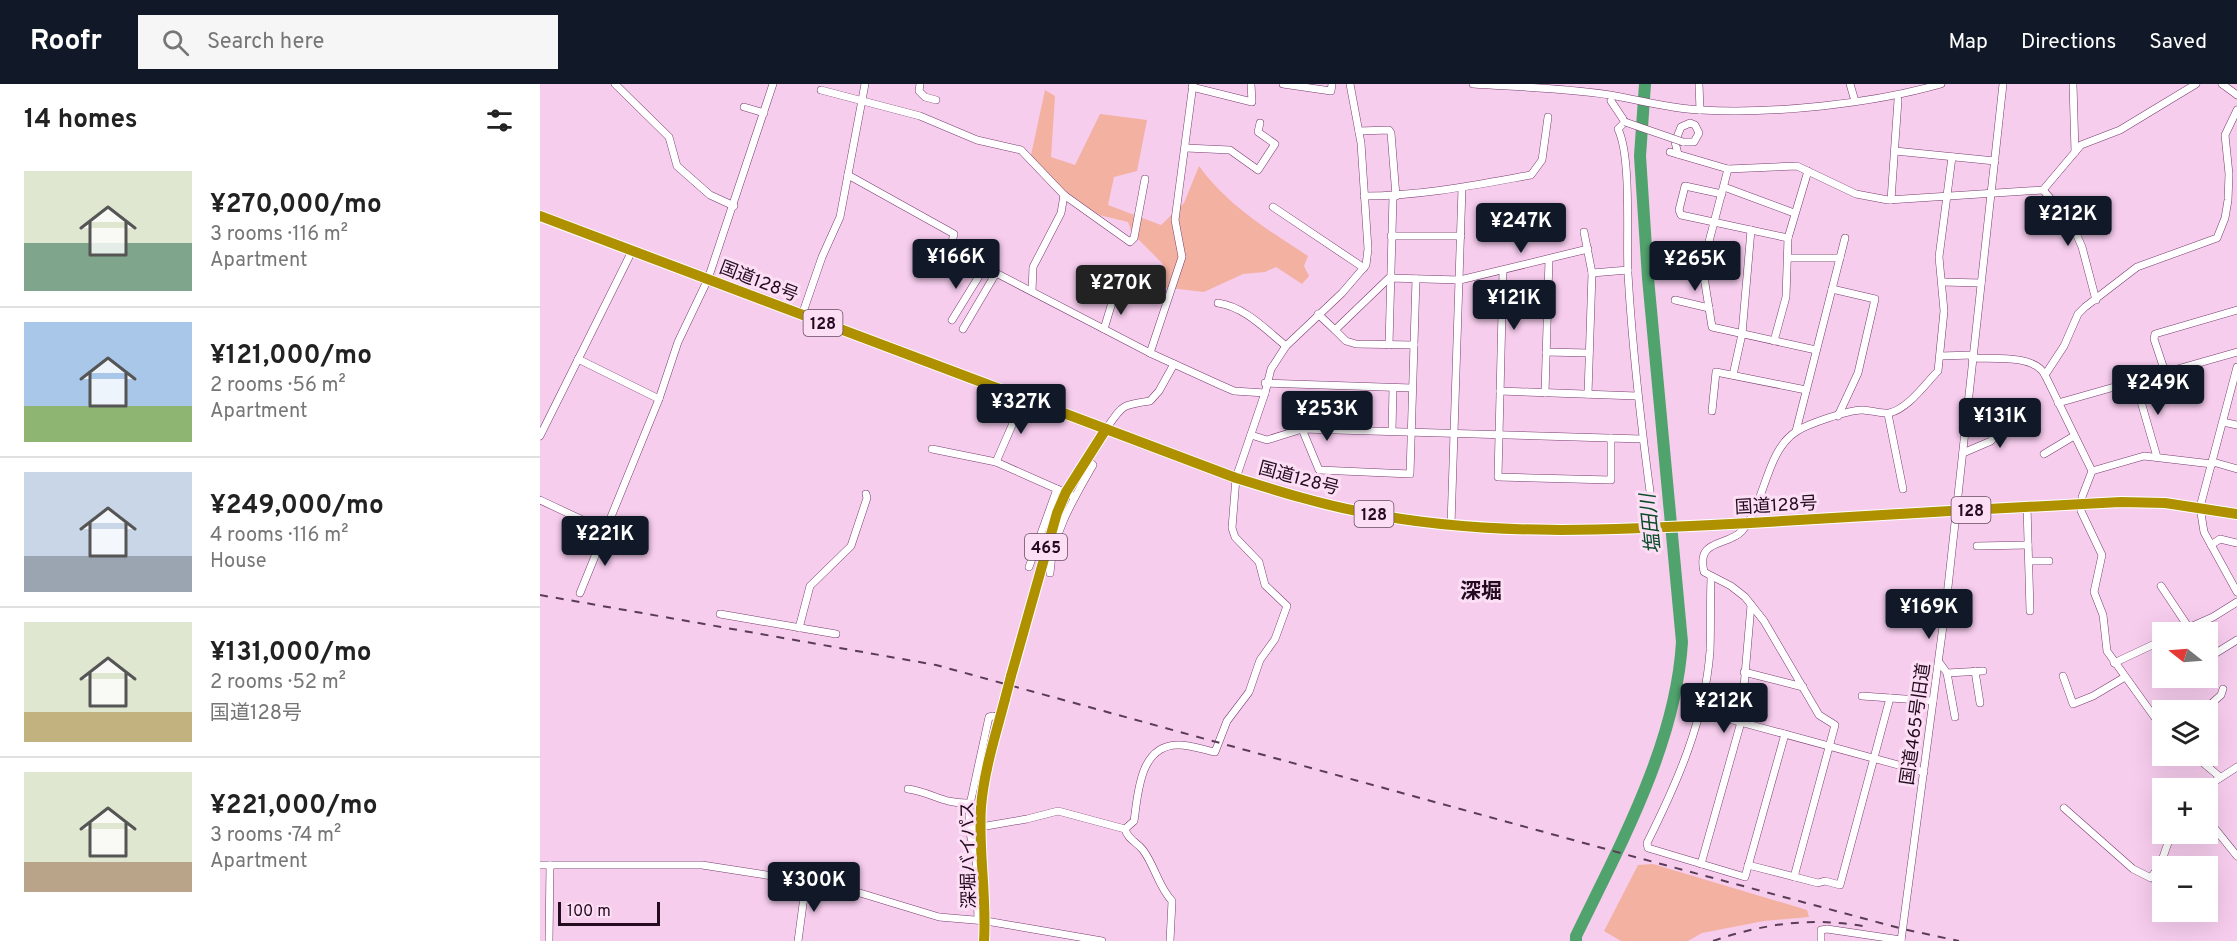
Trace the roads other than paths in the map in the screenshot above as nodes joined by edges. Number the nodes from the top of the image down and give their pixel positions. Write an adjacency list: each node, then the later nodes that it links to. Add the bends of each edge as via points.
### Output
1 (615, 84): 54 (street, via 669,137 677,166 710,195)
2 (772, 84): 29 (street)
3 (865, 84): 25 (street)
4 (920, 84): 22 (street, via 919,91)
5 (1251, 84): 17 (street, via 1252,102)
6 (1283, 84): 7 (street, via 1330,91)
7 (1332, 84)
8 (1350, 84): 33 (street)
9 (1473, 84): 18 (street)
10 (1700, 84): 27 (street)
11 (1850, 84): 24 (street)
12 (1941, 84): 24 (street, via 1886,98)
13 (2003, 84): 40 (street, 国道465号旧道)
14 (2073, 84): 37 (street)
15 (2196, 84): 37 (street, via 2120,130 2081,145)
16 (2222, 84): 20 (street)
17 (1193, 86): 34 (street)
18 (1550, 87): 21 (street)
19 (820, 90): 25 (street)
20 (2237, 95)
21 (1610, 98): 27 (street); 31 (street)
22 (936, 100)
23 (1898, 100): 35 (street)
24 (1855, 101): 27 (street)
25 (860, 103): 43 (street); 49 (street, via 920,116 977,140 1021,150)
26 (744, 107): 29 (street)
27 (1700, 110)
28 (2237, 110): 86 (street, via 2225,135 2228,200 2217,238 2137,267)
29 (764, 113): 54 (street)
30 (1548, 117): 45 (street, via 1542,160 1531,175)
31 (1625, 122): 38 (street, bridge, via 1683,142 1698,138 1695,125 1681,127 1675,142); 71 (street, via 1618,129 1625,160)
32 (1260, 123): 34 (street, via 1258,132 1275,144 1258,170 1230,150)
33 (1359, 131): 50 (street); 51 (street, via 1391,133)
34 (1186, 148): 104 (street, via 1175,220 1182,257)
35 (1895, 151): 39 (street); 53 (street)
36 (1670, 152): 38 (street)
37 (2075, 152): 46 (street)
38 (1678, 154): 41 (street)
39 (1952, 157): 40 (street); 52 (street)
40 (1995, 161): 48 (street, 国道465号旧道)
41 (1728, 169): 42 (street, via 1797,166); 47 (street)
42 (1808, 171): 53 (street, via 1856,194); 56 (street)
43 (848, 175): 73 (street, via 954,234 948,249 952,257); 91 (street, via 840,217)
44 (1145, 179): 49 (street, via 1130,242)
45 (1462, 188): 51 (street); 62 (street)
46 (2043, 189): 48 (street); 86 (street, via 2071,222)
47 (1723, 191): 56 (street); 58 (street); 58 (street, via 1685,186 1679,210 1682,215)
48 (1992, 193): 52 (street); 81 (street, 国道465号旧道)
49 (1064, 195): 83 (street, via 1062,213 1033,267)
50 (1364, 196): 51 (street); 70 (street, via 1368,249)
51 (1395, 196): 61 (street)
52 (1946, 198): 53 (street); 80 (street, via 1939,257)
53 (1891, 200)
54 (734, 206): 77 (street)
55 (1273, 207): 70 (street)
56 (1794, 213): 63 (street)
57 (540, 216): 66 (highway, 国道128号 / 128)
58 (1715, 222): 59 (street); 88 (street, via 1704,277)
59 (1751, 230): 63 (street); 96 (street)
60 (1584, 232): 65 (street)
61 (1391, 236): 62 (street); 76 (street)
62 (1461, 236): 79 (street)
63 (1788, 238): 67 (street)
64 (1845, 238): 68 (street)
65 (1588, 249): 69 (street); 75 (street)
66 (632, 251): 77 (highway, 国道128号 / 128); 108 (street)
67 (1788, 258): 68 (street); 97 (street, via 1786,297)
68 (1840, 258): 82 (street)
69 (1549, 259): 72 (street); 103 (street)
70 (1364, 268): 90 (street)
71 (1628, 270): 75 (street); 124 (street)
72 (1503, 271): 79 (street); 120 (street)
73 (981, 273): 74 (street); 92 (street)
74 (996, 273): 83 (street); 93 (street)
75 (1592, 273): 105 (street)
76 (1389, 278): 78 (street); 95 (street); 98 (street)
77 (708, 279): 91 (highway, 国道128号 / 128); 126 (street, via 678,342)
78 (1416, 279): 79 (street); 99 (street)
79 (1460, 280): 139 (street)
80 (1942, 282): 81 (street); 106 (street)
81 (1981, 283): 107 (street, 国道465号旧道)
82 (1832, 289): 101 (street); 131 (street, via 1875,299 1858,373)
83 (1032, 291): 94 (street)
84 (1114, 296): 94 (street)
85 (1675, 300): 88 (street)
86 (2096, 300): 113 (street, via 2078,314)
87 (1218, 303): 100 (street, via 1232,305)
88 (1709, 308): 96 (street, via 1712,327)
89 (2237, 310): 111 (street, via 2155,334)
90 (1318, 314): 95 (street); 100 (street)
91 (802, 315): 125 (highway, 国道128号 / 128)
92 (952, 320)
93 (963, 329)
94 (1104, 329): 104 (street)
95 (1335, 330): 98 (street, via 1346,341 1356,344)
96 (1742, 334): 97 (street); 112 (street)
97 (1774, 341): 101 (street)
98 (1389, 345): 99 (street)
99 (1414, 345): 118 (street)
100 (1286, 346): 115 (street)
101 (1816, 350): 119 (street)
102 (2237, 351): 111 (street)
103 (1546, 352): 105 (street); 122 (street)
104 (1150, 353): 109 (street)
105 (1589, 353): 123 (street)
106 (1940, 356): 107 (street); 130 (street, via 1938,372 1905,404)
107 (1972, 356): 113 (street, via 2028,362 2037,365); 147 (street, 国道465号旧道)
108 (578, 359): 126 (street); 142 (street)
109 (1174, 364): 121 (street, via 1234,391); 134 (street, via 1150,401 1124,406)
110 (2237, 367): 116 (street)
111 (2165, 372): 114 (street)
112 (1733, 375): 119 (street); 128 (street, via 1716,372)
113 (2045, 375): 127 (street)
114 (2135, 381): 127 (street); 149 (street)
115 (1265, 383): 117 (street); 121 (street)
116 (2234, 386): 132 (street)
117 (1393, 388): 118 (street); 136 (street)
118 (1412, 388): 138 (street)
119 (1806, 390): 137 (street)
120 (1500, 391): 122 (street); 140 (street)
121 (1265, 393): 141 (street)
122 (1545, 393): 123 (street)
123 (1588, 394): 124 (street)
124 (1637, 396): 145 (street)
125 (1024, 398): 134 (highway, 国道128号 / 128); 150 (street)
126 (659, 399): 167 (street)
127 (2058, 403): 143 (street)
128 (1712, 411)
129 (2016, 412): 147 (street, via 1991,441)
130 (1888, 414): 131 (street, via 1858,410); 155 (street)
131 (1838, 416): 137 (street)
132 (2223, 422): 133 (street); 151 (street)
133 (2237, 425)
134 (1106, 429): 154 (highway, 国道128号 / 128); 156 (highway, 465)
135 (1302, 429): 136 (street); 138 (street, via 1319,470 1410,474); 141 (street, via 1267,440)
136 (1392, 431): 138 (street)
137 (1796, 431): 164 (street, via 1779,451)
138 (1411, 432): 139 (street)
139 (1455, 432): 140 (street); 165 (street)
140 (1500, 434): 144 (street); 144 (street, via 1498,477 1611,480)
141 (1251, 435): 154 (street)
142 (540, 436)
143 (2074, 436): 148 (street); 153 (street)
144 (1611, 438): 145 (street)
145 (1642, 439): 166 (street)
146 (932, 449): 150 (street)
147 (1963, 453): 162 (street, 国道465号旧道)
148 (2044, 454)
149 (2157, 457): 151 (street); 153 (street, via 2144,456)
150 (996, 462): 156 (street)
151 (2213, 463): 152 (street); 161 (street)
152 (2237, 469)
153 (2092, 471): 159 (street)
154 (1236, 478): 165 (highway, 国道128号 / 128, via 1363,513); 220 (street, via 1232,528 1235,537 1259,562 1265,585 1287,606 1249,692 1227,722 1215,752 1178,744 1155,754 1138,786 1134,821)
155 (1903, 489)
156 (1066, 493): 174 (street); 175 (street); 219 (highway, 深堀バイパス / 465, bridge, via 1043,556)
157 (866, 494): 186 (street, via 850,546 810,586)
158 (540, 500): 167 (street)
159 (2080, 504): 160 (highway, 国道128号 / 128); 161 (highway, 国道128号 / 128, via 2142,502); 192 (street, via 2102,555 2094,592 2103,615 2105,644)
160 (2027, 506): 162 (highway, 国道128号 / 128); 169 (street)
161 (2200, 507): 163 (highway, 国道128号 / 128); 170 (street, via 2204,532)
162 (1956, 511): 164 (highway, 国道128号 / 128); 191 (street, 国道465号旧道)
163 (2237, 514)
164 (1749, 523): 166 (highway, 国道128号 / 128); 176 (street, via 1735,537 1718,542 1706,552 1702,564)
165 (1451, 525): 166 (highway, 国道128号 / 128, via 1557,531)
166 (1655, 528)
167 (606, 531): 179 (street)
168 (2237, 543): 170 (street, via 2220,539)
169 (2028, 545): 171 (street); 172 (street)
170 (2211, 545): 178 (street)
171 (1977, 546)
172 (2029, 561): 173 (street); 182 (street)
173 (2049, 561)
174 (1029, 567)
175 (1050, 573)
176 (1711, 578): 181 (street, via 1731,586); 204 (street, via 1710,653)
177 (2161, 586): 184 (street)
178 (2237, 592)
179 (580, 593)
180 (2237, 602): 185 (street)
181 (1751, 605): 193 (street); 197 (street)
182 (2030, 611)
183 (720, 615): 186 (street)
184 (2185, 622)
185 (2202, 622)
186 (799, 628): 187 (street)
187 (836, 634)
188 (2237, 640): 190 (street)
189 (2152, 645): 192 (street)
190 (2218, 652)
191 (1939, 662): 194 (street); 202 (street, 国道465号旧道)
192 (2115, 663): 196 (street)
193 (1744, 672): 197 (street); 208 (street)
194 (1947, 673): 203 (street, via 1979,671 1975,694); 207 (street)
195 (2062, 676): 196 (street, via 2073,704)
196 (2125, 677): 205 (street)
197 (1803, 687): 210 (street, via 1819,715 1835,725)
198 (2223, 689): 201 (street)
199 (1862, 696): 200 (street)
200 (1890, 698): 202 (street); 211 (street)
201 (2216, 700)
202 (1933, 702): 214 (street, 国道465号旧道)
203 (1980, 703)
204 (1700, 711): 208 (street); 224 (street, via 1679,779 1647,843 1648,848)
205 (2152, 714)
206 (993, 716): 217 (street, via 989,717)
207 (1955, 717)
208 (1741, 722): 209 (street); 224 (street)
209 (1785, 734): 210 (street); 227 (street)
210 (1829, 747): 211 (street); 228 (street)
211 (1874, 759): 214 (street); 228 (street, via 1840,885)
212 (2207, 766): 215 (street)
213 (2237, 767): 215 (street)
214 (1924, 772): 237 (street, 国道465号旧道)
215 (2220, 777)
216 (908, 789): 217 (street, via 945,802)
217 (970, 803): 219 (street)
218 (2064, 808): 222 (street, via 2133,869 2151,878)
219 (975, 828): 220 (street, via 1058,810); 230 (highway, 深堀バイパス / 465)
220 (1125, 829): 235 (street, via 1131,841 1143,849 1172,901)
221 (2218, 832): 223 (street)
222 (2168, 844)
223 (2237, 856)
224 (1701, 864): 227 (street, via 1745,877)
225 (540, 865): 226 (street)
226 (550, 865): 229 (street, via 702,865); 231 (street)
227 (1748, 866): 228 (street)
228 (1794, 877)
229 (806, 882): 230 (street, via 837,885 939,917); 232 (street)
230 (982, 920): 233 (highway, 深堀バイパス / 465); 234 (street)
231 (549, 941)
232 (798, 941)
233 (984, 941)
234 (1102, 941)
235 (1170, 941)
236 (1821, 941): 237 (street, via 1821,930 1827,930)
237 (1901, 941)

